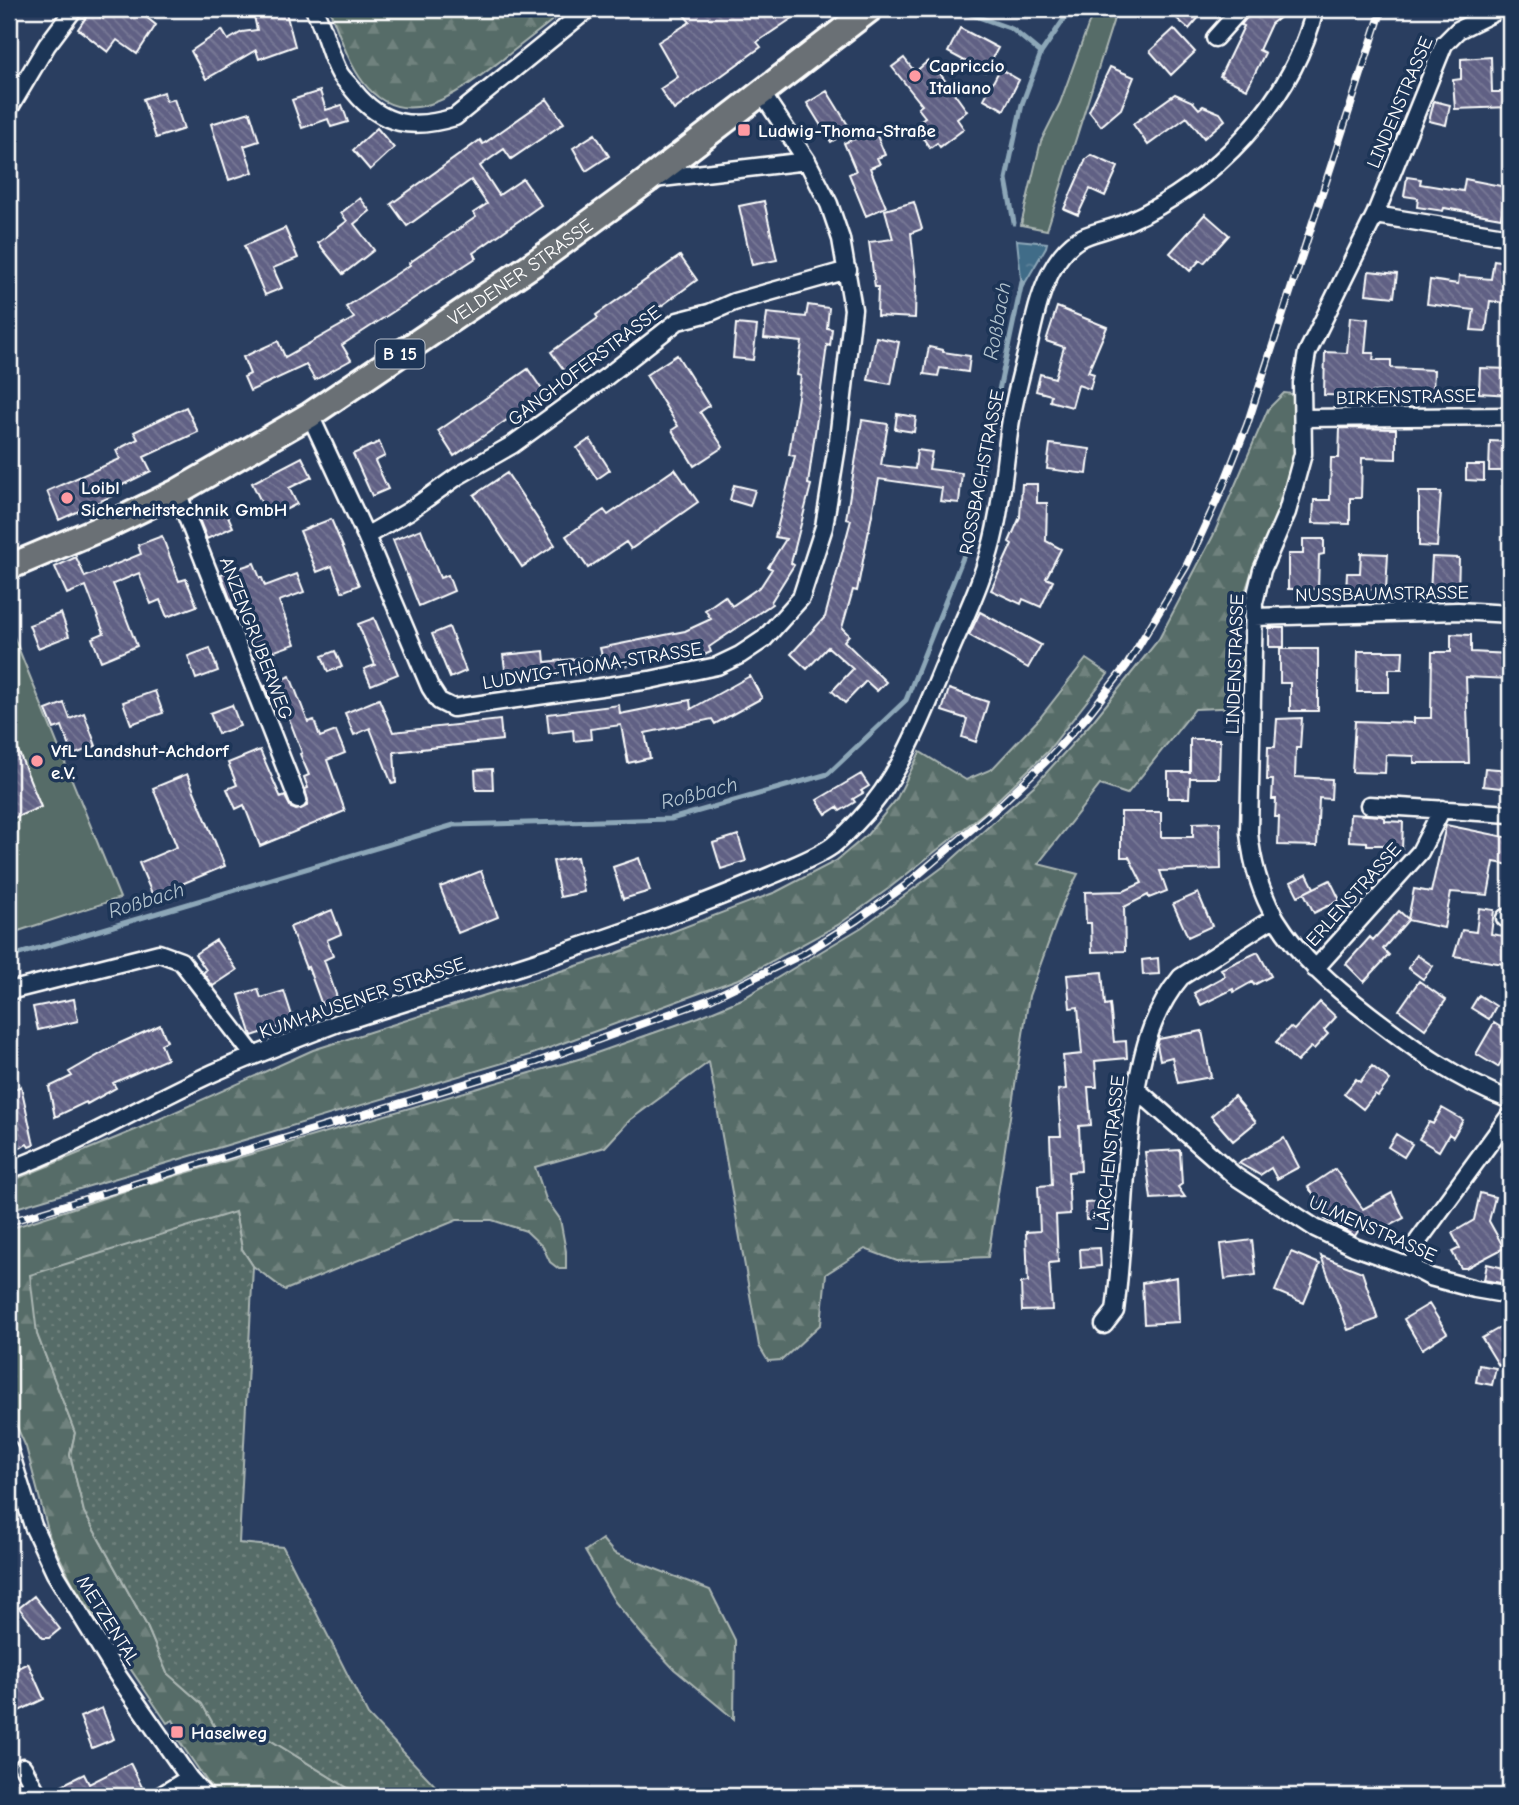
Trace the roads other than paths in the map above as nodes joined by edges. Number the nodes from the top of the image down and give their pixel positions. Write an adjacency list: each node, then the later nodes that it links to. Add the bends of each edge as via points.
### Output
1 (74, 9): 10 (street)
2 (314, 9): 3 (street, via 340,74 367,106 393,122 416,123 455,117)
3 (588, 9)
4 (1241, 9): 8 (street)
5 (1315, 9): 28 (street, ROSSBACHSTRASSE, via 1292,71 1237,146 1208,173 1150,210 1077,240 1053,268 1038,305 1023,368 987,562 895,772 864,816 830,848)
6 (1501, 9): 13 (street, LINDENSTRASSE, via 1458,30 1444,44)
7 (859, 11): 9 (main road, VELDENER STRASSE / B 15)
8 (1215, 37)
9 (761, 92): 11 (street, LUDWIG-THOMA-STRASSE); 12 (main road, VELDENER STRASSE / B 15)
10 (9, 109)
11 (807, 161): 12 (street); 15 (street, LUDWIG-THOMA-STRASSE, via 829,204)
12 (648, 180): 16 (main road, VELDENER STRASSE / B 15)
13 (1375, 215): 14 (street); 18 (street, LINDENSTRASSE, via 1307,353)
14 (1510, 237)
15 (848, 270): 20 (street, GANGHOFERSTRASSE, via 678,321 512,445); 20 (street, LUDWIG-THOMA-STRASSE, via 853,309 824,527 801,598 764,639 740,655 717,666 650,680 444,706 430,687)
16 (310, 415): 19 (main road, VELDENER STRASSE / B 15); 20 (street, LUDWIG-THOMA-STRASSE)
17 (1510, 416): 18 (street, BIRKENSTRASSE)
18 (1303, 418): 23 (street, LINDENSTRASSE, via 1303,454 1287,512 1259,579)
19 (177, 492): 21 (main road, VELDENER STRASSE / B 15); 24 (street, ANZENGRUBERWEG)
20 (366, 536)
21 (9, 567)
22 (1510, 614): 23 (street, NUSSBAUMSTRASSE, via 1458,611)
23 (1254, 617): 29 (street, LINDENSTRASSE, via 1249,833 1254,867)
24 (298, 800)
25 (1369, 805): 26 (street)
26 (1442, 809): 27 (street); 30 (street, ERLENSTRASSE, via 1420,852)
27 (1510, 814)
28 (700, 905): 32 (street, KUMHAUSENER STRASSE, via 597,943 338,1023)
29 (1275, 917): 30 (street, LINDENSTRASSE); 33 (street, LÄRCHENSTRASSE, via 1181,977 1171,989 1151,1026)
30 (1315, 969): 34 (street, LINDENSTRASSE, via 1422,1055)
31 (9, 991): 32 (street, via 159,953 181,961)
32 (254, 1056): 36 (street, KUMHAUSENER STRASSE)
33 (1136, 1089): 37 (street, ULMENSTRASSE, via 1268,1200 1355,1247); 39 (street, LÄRCHENSTRASSE, via 1126,1153 1115,1311)
34 (1510, 1100)
35 (1510, 1115): 37 (street, via 1418,1241)
36 (9, 1170)
37 (1413, 1268): 38 (street, ULMENSTRASSE, via 1430,1277)
38 (1510, 1296)
39 (1104, 1325)
40 (9, 1449): 42 (street, METZENTAL, via 33,1526 55,1573)
41 (23, 1767): 43 (street)
42 (188, 1778): 44 (street); 45 (street, METZENTAL)
43 (39, 1796)
44 (160, 1796)
45 (205, 1796)

